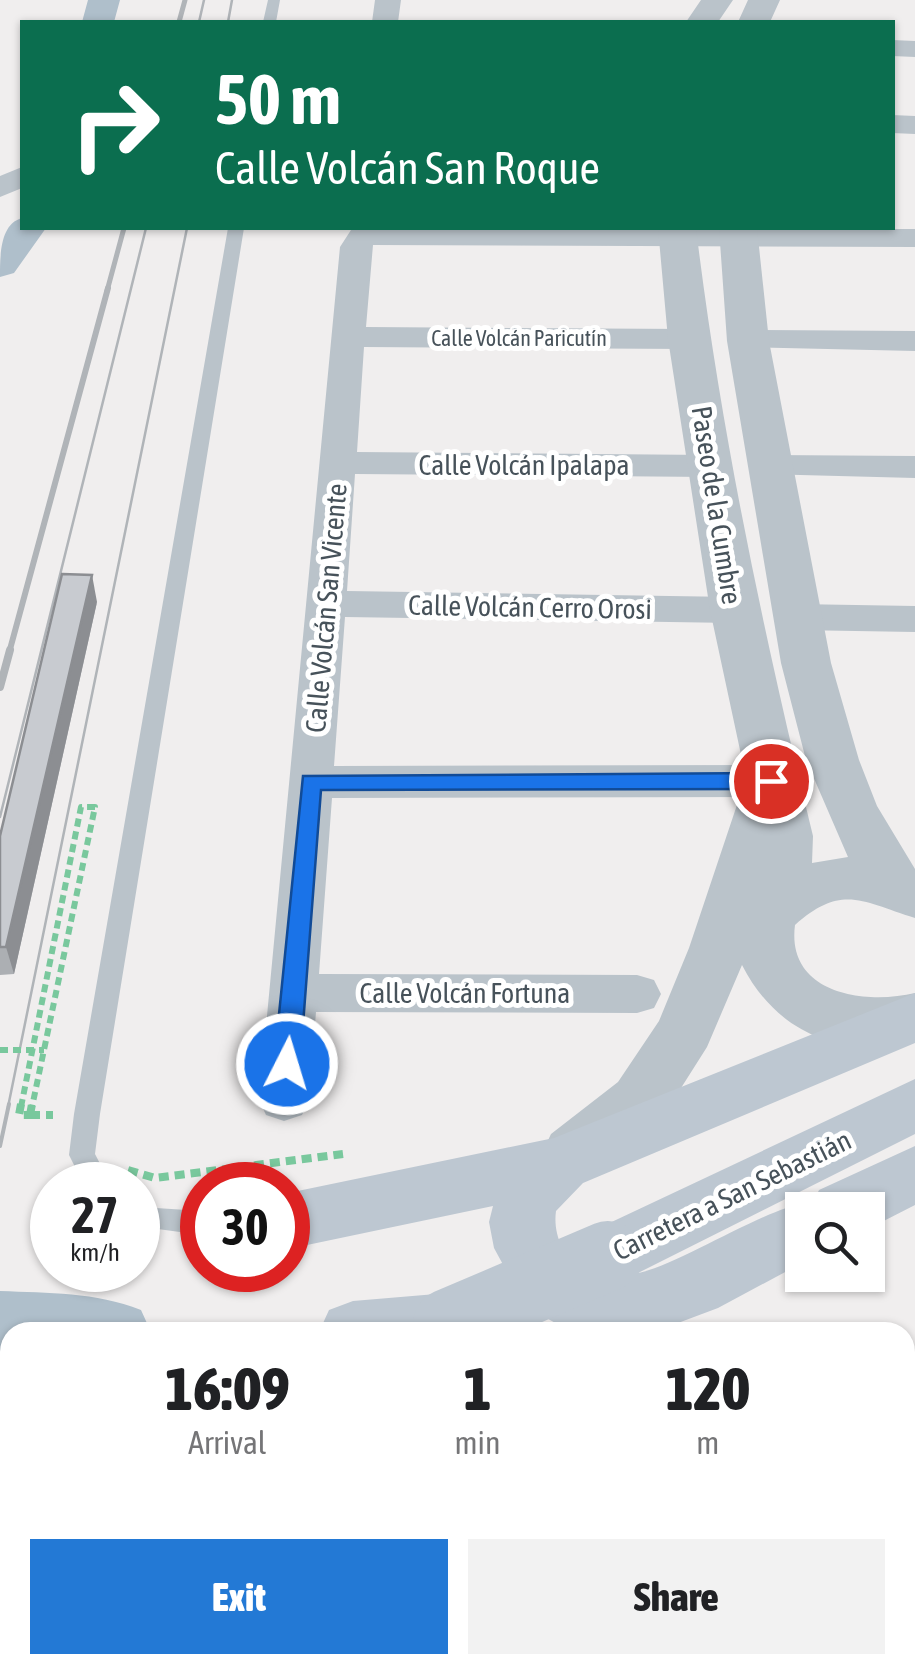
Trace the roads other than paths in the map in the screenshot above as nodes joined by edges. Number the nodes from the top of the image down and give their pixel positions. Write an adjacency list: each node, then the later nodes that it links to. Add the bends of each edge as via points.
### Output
1 (26, 230): 6 (main road)
2 (236, 230): 28 (lane, via 87,1114)
3 (677, 232): 4 (street); 7 (street, Calle Volcán San Vicente, via 362,238); 8 (street, Paseo de la Cumbre)
4 (738, 233): 5 (street); 9 (street, Paseo de la Cumbre)
5 (915, 238)
6 (0, 265)
7 (348, 337): 8 (street, Calle Volcán Paricutín); 11 (street, Calle Volcán San Vicente)
8 (689, 339): 12 (street, Paseo de la Cumbre)
9 (748, 340): 10 (street); 13 (street, Paseo de la Cumbre)
10 (915, 341)
11 (338, 464): 12 (street, Calle Volcán Ipalapa); 15 (street, Calle Volcán San Vicente)
12 (710, 466): 16 (street, Paseo de la Cumbre)
13 (771, 466): 14 (street); 17 (street, Paseo de la Cumbre)
14 (915, 468)
15 (326, 604): 16 (street, Calle Volcán Cerro Orosi); 20 (street, Calle Volcán San Vicente)
16 (734, 610): 19 (street, Paseo de la Cumbre)
17 (796, 617): 18 (street); 21 (street, Paseo de la Cumbre, via 824,727)
18 (915, 619)
19 (771, 781): 20 (street); 22 (street, Paseo de la Cumbre, via 788,861); 29 (street, via 706,983 680,1040 639,1100)
20 (310, 782): 23 (street, Calle Volcán San Vicente)
21 (909, 879): 22 (street, Paseo de la Cumbre, via 825,879 794,891)
22 (772, 912): 25 (street, Paseo de la Cumbre, via 765,941 773,971 798,999 834,1018 876,1024)
23 (293, 992): 24 (street, Calle Volcán Fortuna); 26 (street, Calle Volcán San Vicente)
24 (637, 994)
25 (915, 1018): 29 (main road)
26 (284, 1100)
27 (915, 1105): 34 (main road, Carretera a San Sebastián, bridge)
28 (85, 1162)
29 (560, 1164): 32 (main road); 33 (main road, via 533,1188 520,1214 522,1236 533,1265 554,1291 581,1307 619,1311 660,1300)
30 (915, 1174): 31 (main road)
31 (878, 1192)
32 (310, 1216)
33 (785, 1238)
34 (458, 1322)

